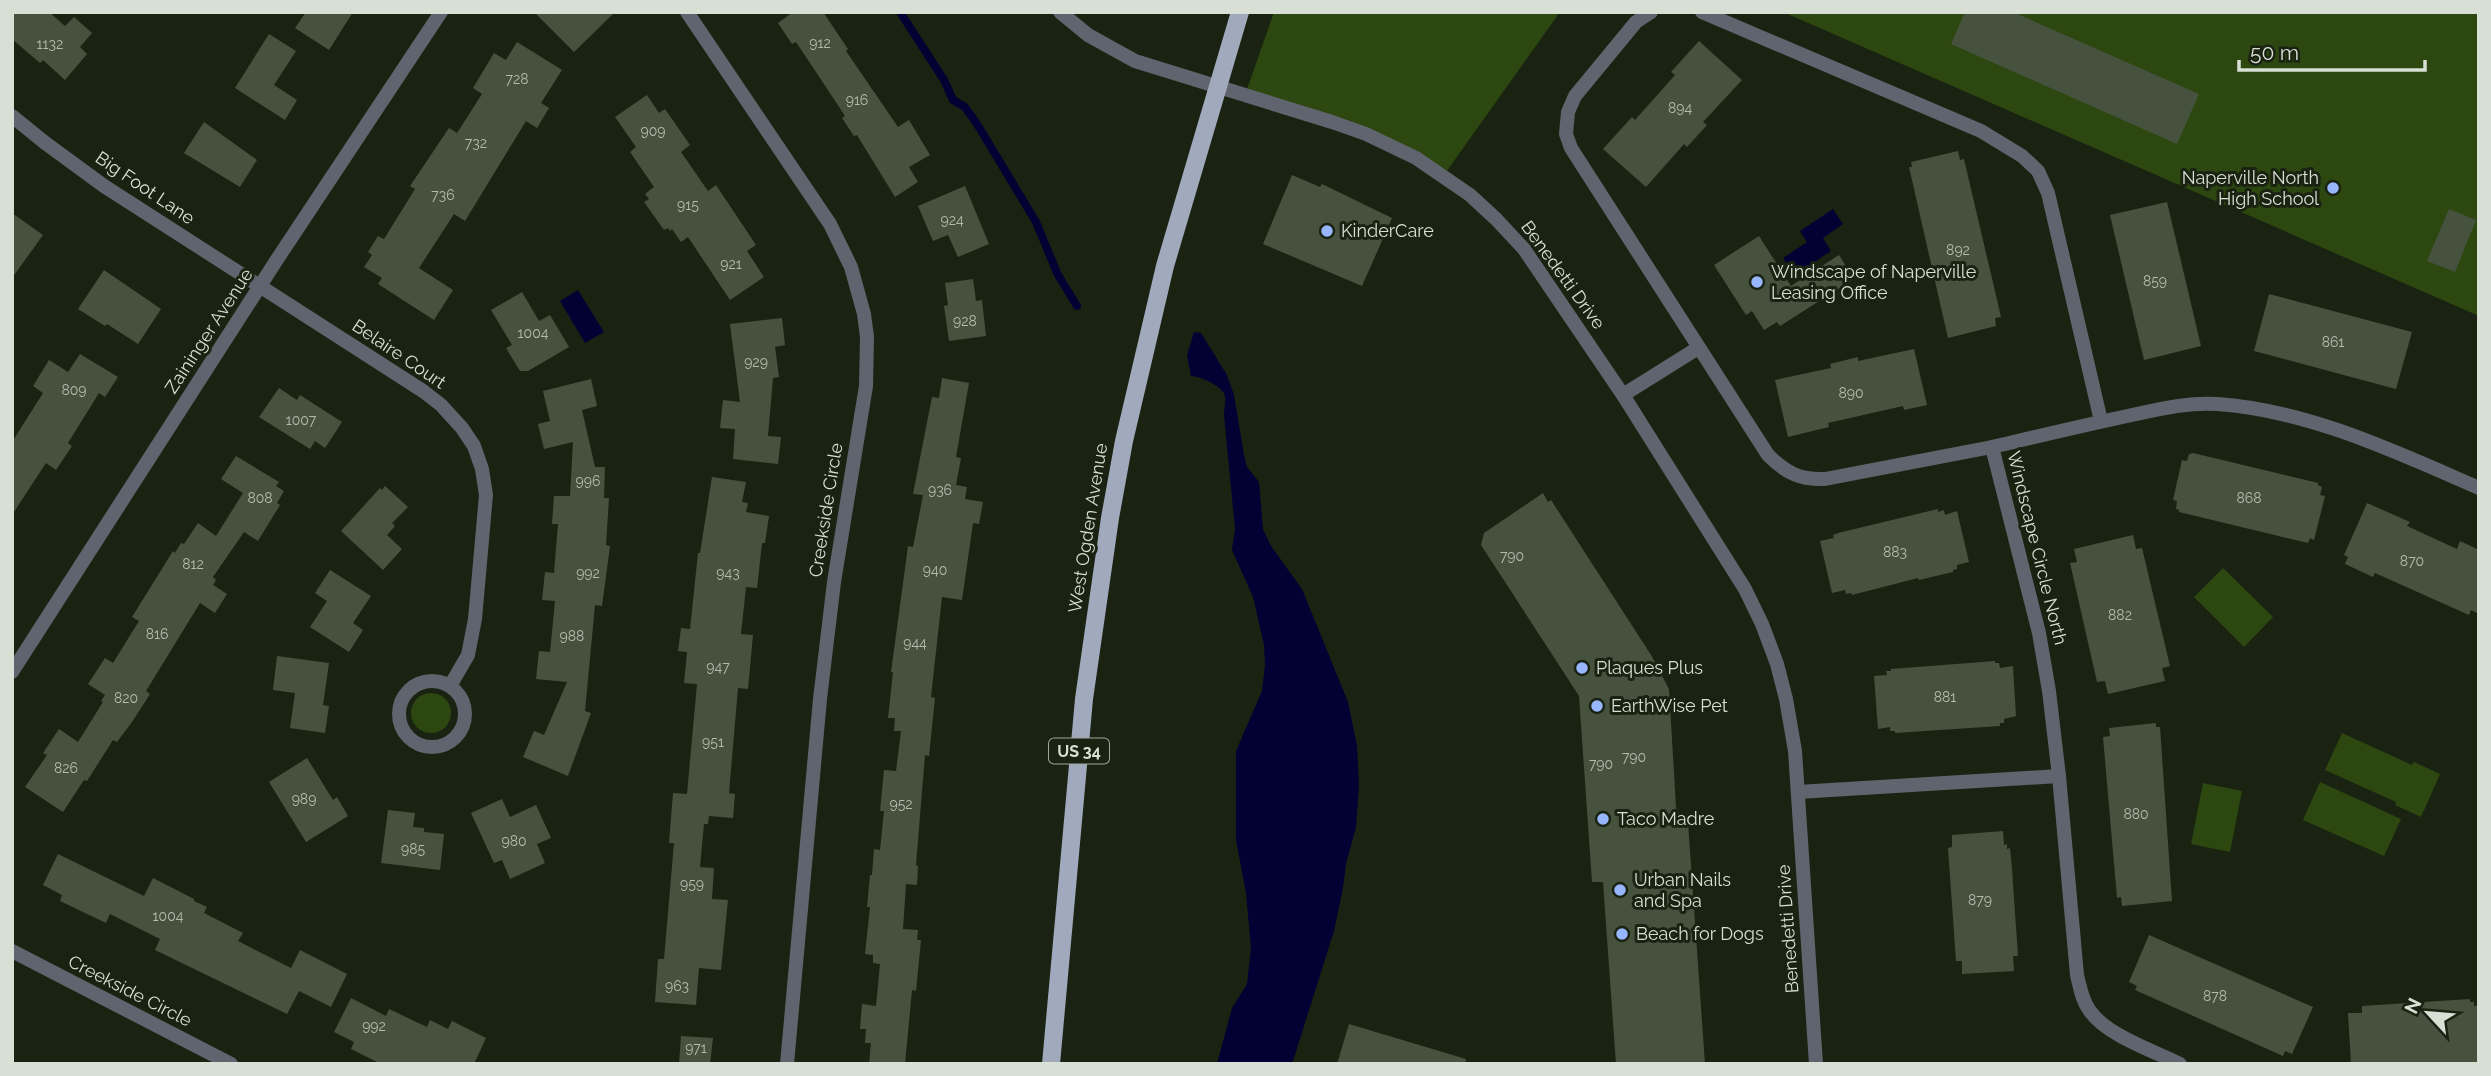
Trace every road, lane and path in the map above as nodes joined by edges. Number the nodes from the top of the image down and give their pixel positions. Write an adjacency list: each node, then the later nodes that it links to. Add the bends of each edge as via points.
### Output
1 (441, 12): 9 (street, Zaininger Avenue)
2 (687, 12): 21 (street, Creekside Circle, via 830,224 850,267 867,337 866,386 820,699)
3 (1060, 12): 7 (street, Benedetti Drive, via 1120,54)
4 (1240, 12): 7 (main road, West Ogden Avenue / US 34)
5 (1651, 12): 10 (street, via 1636,22 1575,96 1566,134)
6 (1702, 12): 12 (street, via 1982,131 2038,171 2048,193)
7 (1216, 87): 11 (street, Benedetti Drive, via 1366,134 1447,178 1524,249); 22 (main road, West Ogden Avenue / US 34, via 1165,266 1110,518 1084,699)
8 (12, 116): 9 (street, Big Foot Lane, via 104,186)
9 (260, 286): 15 (street, Zaininger Avenue); 16 (street, Belaire Court, via 423,391 474,446 486,495 475,620 468,655)
10 (1698, 348): 11 (street); 13 (street, via 1768,455 1795,477 1825,479)
11 (1623, 395): 18 (street, Benedetti Drive, via 1762,624 1786,699)
12 (2101, 421): 13 (street, Windscape Circle North); 14 (street, Windscape Circle North, via 2171,407 2215,404 2262,411 2365,441)
13 (1992, 447): 17 (street, Windscape Circle North, via 2039,633)
14 (2479, 488)
15 (12, 672)
16 (450, 686): 16 (street, via 422,682 402,700 399,718 407,735 423,746 441,746 457,735 465,718 465,709)
17 (2059, 776): 18 (street); 24 (street, Windscape Circle North, via 2083,998 2090,1012 2119,1035)
18 (1798, 792): 23 (street, Benedetti Drive)
19 (12, 951): 20 (street, Creekside Circle)
20 (231, 1064)
21 (787, 1064)
22 (1051, 1064)
23 (1816, 1064)
24 (2180, 1064)

